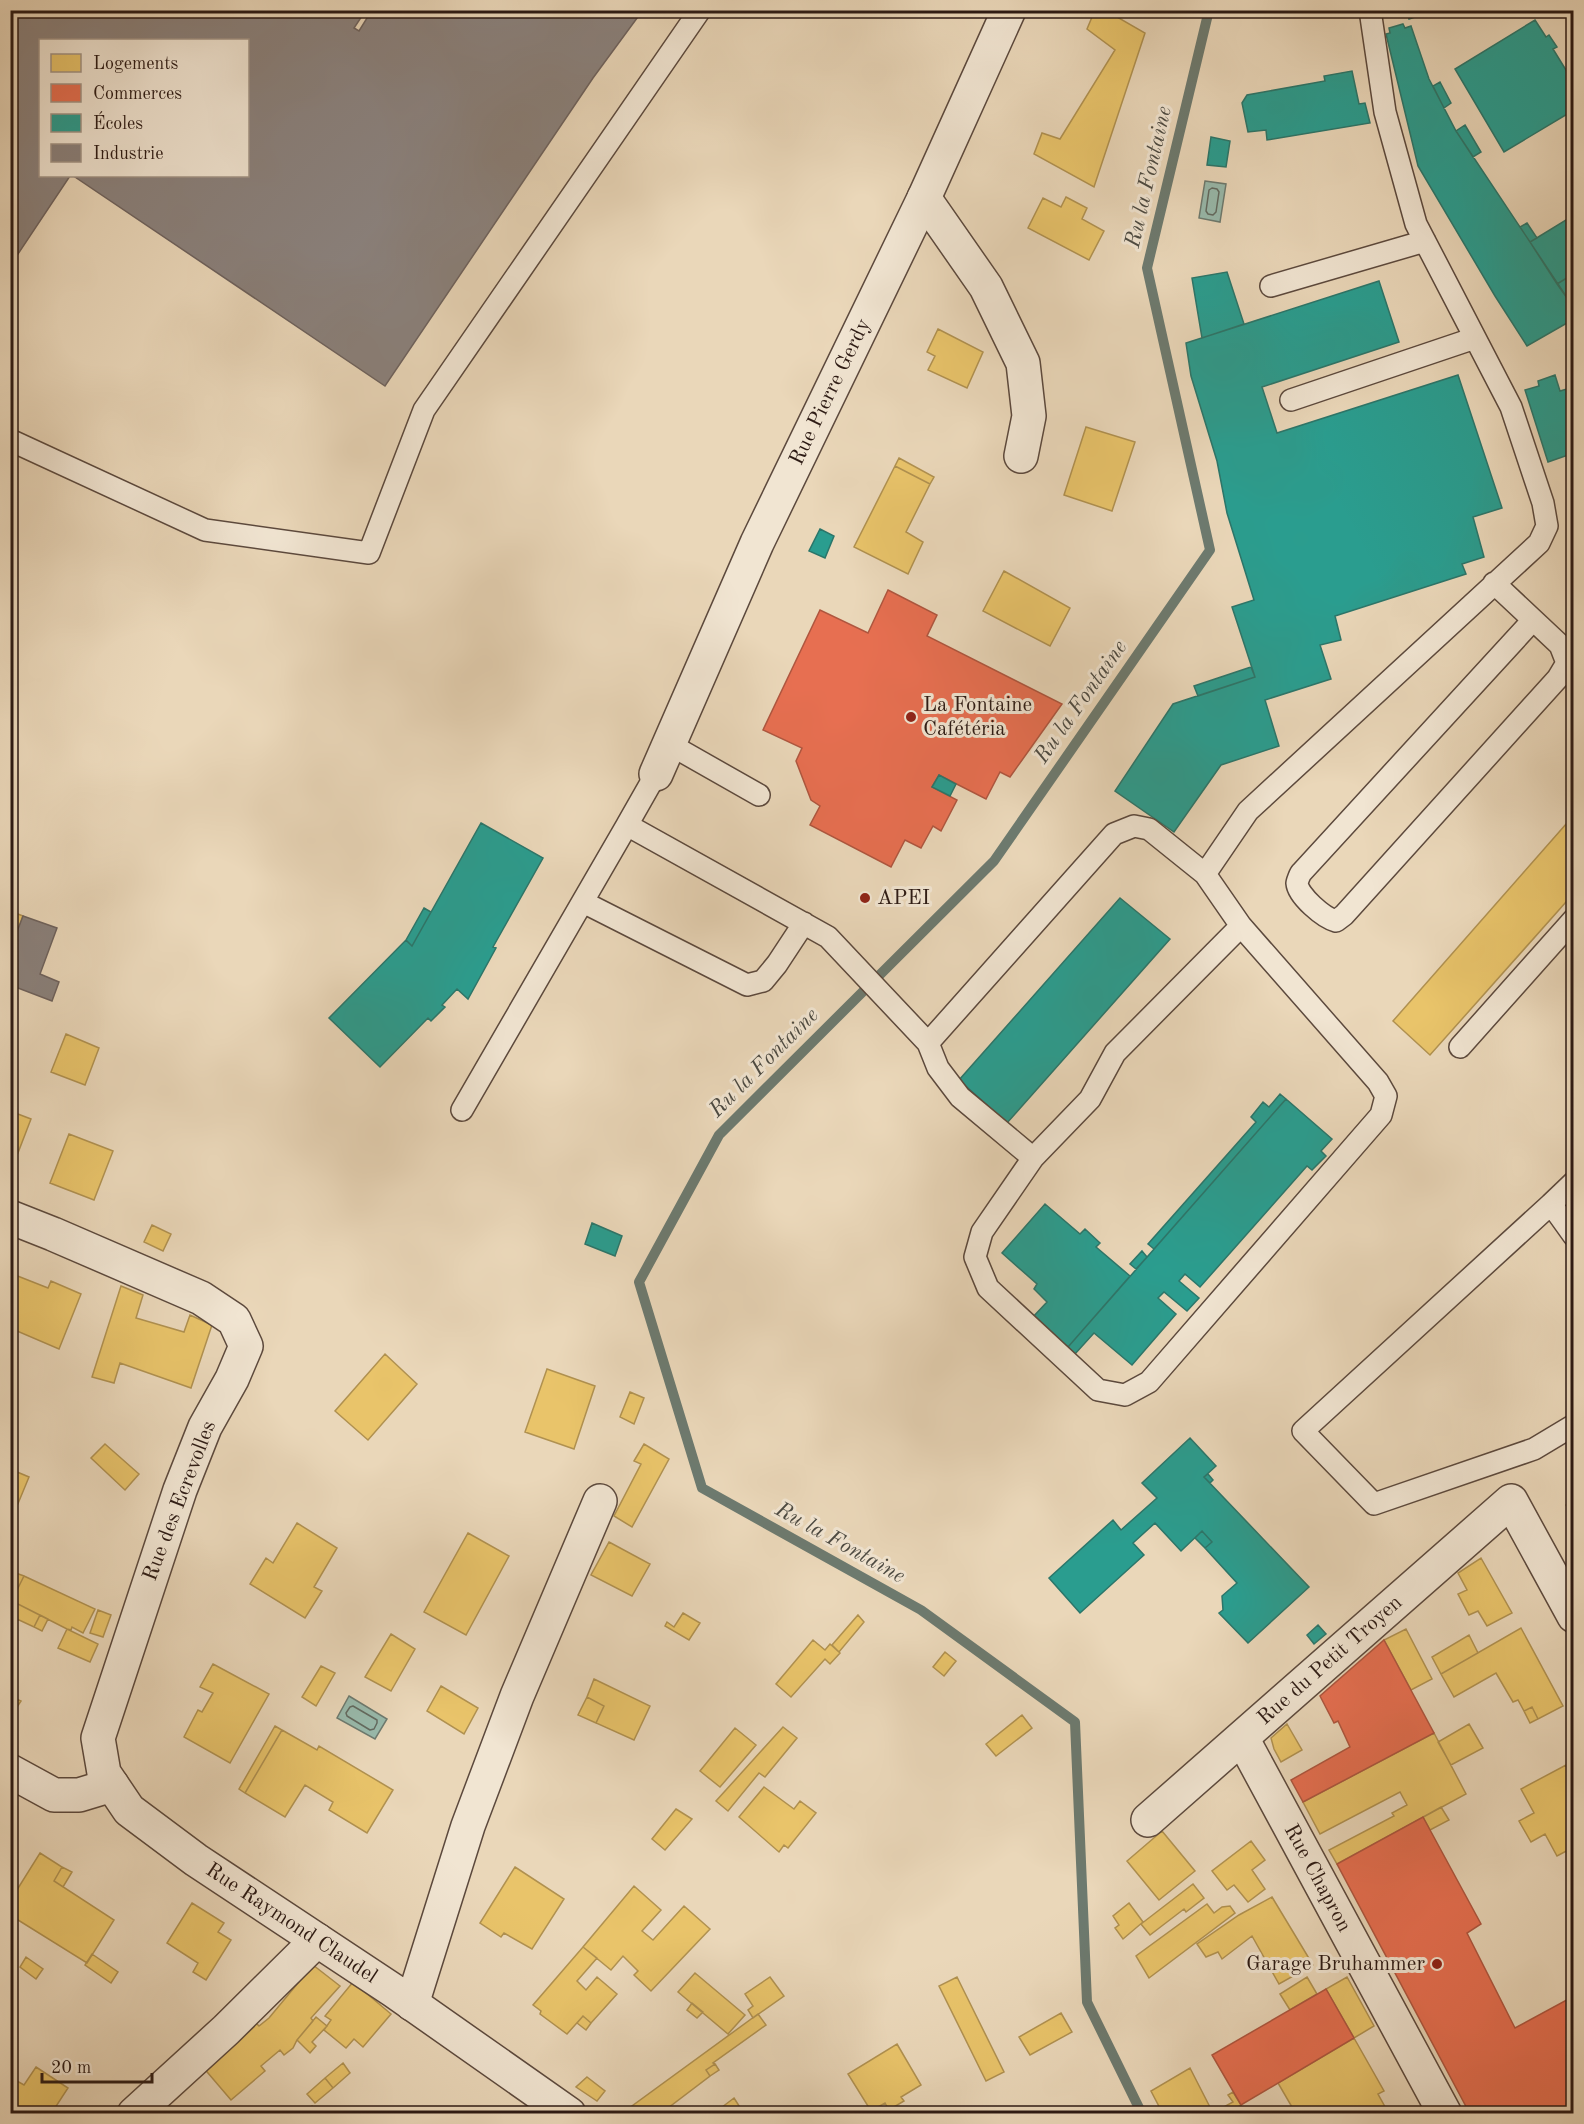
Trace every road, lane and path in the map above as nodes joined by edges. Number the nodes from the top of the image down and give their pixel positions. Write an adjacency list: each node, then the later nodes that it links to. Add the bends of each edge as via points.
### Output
1 (700, 10): 9 (lane, via 424,410 369,553 205,530)
2 (1010, 10): 4 (street, Rue Pierre Gerdy)
3 (1370, 10): 5 (lane, via 1385,112 1416,224)
4 (924, 198): 10 (street, via 986,287 1023,363 1029,416); 13 (street, Rue Pierre Gerdy, via 757,543)
5 (1425, 242): 6 (lane); 7 (lane)
6 (1272, 286)
7 (1475, 338): 8 (lane); 11 (lane, via 1511,407 1544,503 1547,526 1539,543)
8 (1291, 400)
9 (10, 440)
10 (1021, 456)
11 (1494, 583): 12 (lane); 17 (lane, via 1248,811)
12 (1533, 620): 12 (lane, via 1300,873 1297,883 1302,895 1330,919 1336,921 1344,915 1558,678 1567,663 1560,645)
13 (669, 744): 14 (street, Rue Pierre Gerdy); 15 (lane)
14 (656, 774): 16 (lane)
15 (759, 795)
16 (627, 825): 18 (lane); 20 (lane)
17 (1205, 874): 21 (lane); 22 (lane, via 1149,830 1134,826 1114,834)
18 (583, 902): 20 (lane, via 747,985 763,981); 24 (lane)
19 (1574, 919): 23 (lane)
20 (804, 923): 22 (lane, via 828,937)
21 (1241, 926): 25 (lane, via 1115,1053 1090,1099); 25 (lane, via 1386,1096 1381,1115 1149,1382 1125,1395 1098,1390 988,1288 975,1257 982,1232)
22 (928, 1043): 25 (lane, via 938,1068 960,1097)
23 (1460, 1047)
24 (462, 1110)
25 (1033, 1158)
26 (1574, 1182): 27 (lane)
27 (1551, 1204): 29 (lane); 30 (lane, via 1303,1431 1374,1504 1534,1449)
28 (10, 1217): 35 (street, Rue des Ecrevolles, via 201,1298 234,1320 246,1346 205,1427 180,1490 98,1738 104,1773)
29 (1574, 1236)
30 (1574, 1425)
31 (600, 1501): 38 (street, via 476,1804)
32 (1574, 1616): 33 (street, Rue du Petit Troyen, via 1511,1502)
33 (1242, 1738): 36 (street, Rue du Petit Troyen); 41 (street, Rue Chapron)
34 (10, 1771): 35 (street, via 54,1796 79,1795)
35 (112, 1785): 37 (street, Rue Raymond Claudel, via 129,1810 196,1860)
36 (1148, 1820)
37 (317, 1940): 38 (street, Rue Raymond Claudel); 39 (street)
38 (412, 2004): 40 (street, Rue Raymond Claudel)
39 (134, 2114)
40 (569, 2114)
41 (1445, 2114)

